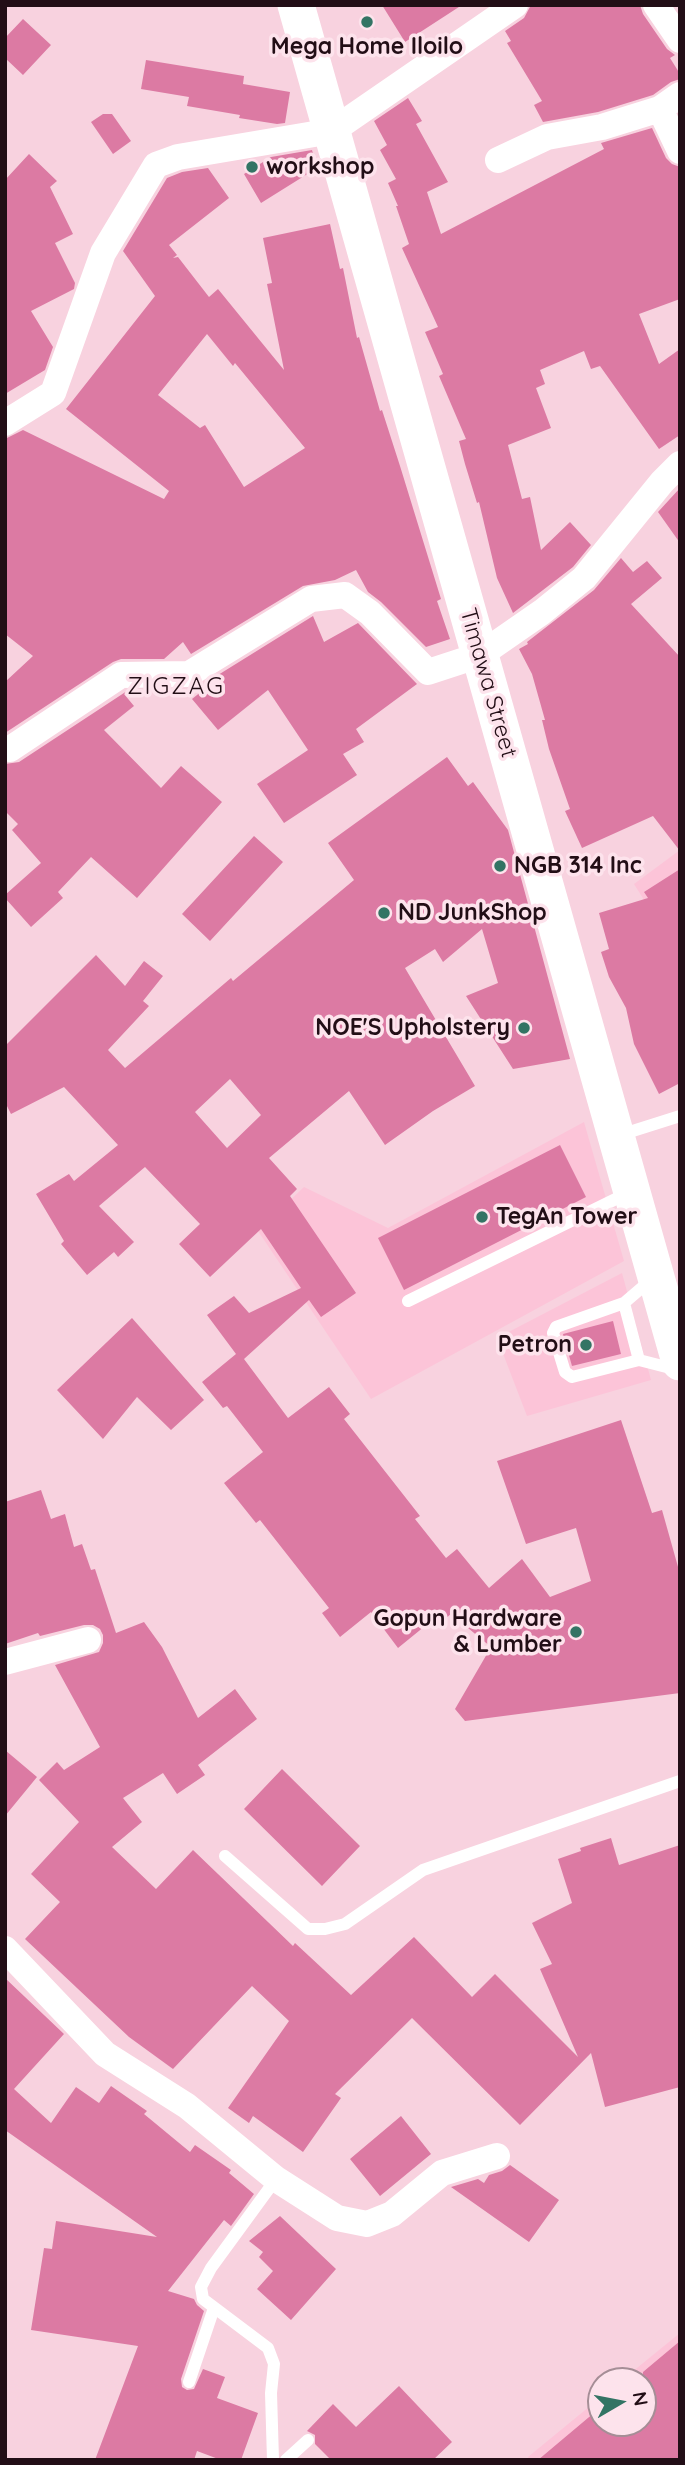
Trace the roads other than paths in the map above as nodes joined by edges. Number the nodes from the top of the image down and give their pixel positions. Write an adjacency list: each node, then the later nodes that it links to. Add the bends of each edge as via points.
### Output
1 (296, 5): 6 (street, Timawa Street)
2 (515, 5): 6 (street)
3 (656, 5): 4 (street)
4 (680, 40)
5 (670, 102): 7 (street); 8 (street, via 602,127 547,138)
6 (332, 131): 9 (street, via 178,157 156,165 103,253 53,393); 11 (street, Timawa Street)
7 (680, 151)
8 (498, 160)
9 (5, 423)
10 (680, 464): 11 (street, via 584,578)
11 (480, 655): 12 (street, via 428,672 345,595 311,599 189,674 121,675); 14 (street, Timawa Street)
12 (9, 749)
13 (680, 1116): 14 (lane)
14 (616, 1136): 15 (street, Timawa Street)
15 (630, 1191): 16 (street, Timawa Street); 17 (lane)
16 (655, 1276): 18 (lane); 20 (street, Timawa Street)
17 (408, 1301)
18 (624, 1303): 19 (lane); 19 (lane, via 556,1327 553,1334 565,1372 572,1377)
19 (639, 1360): 21 (lane)
20 (680, 1362)
21 (680, 1370)
22 (88, 1640): 23 (street)
23 (5, 1662)
24 (680, 1781): 25 (lane, via 423,1870 345,1924 325,1929 308,1929)
25 (225, 1856)
26 (5, 1949): 28 (street, via 105,2054 187,2106)
27 (497, 2156): 28 (street, via 442,2173 392,2214 367,2224 337,2218)
28 (276, 2179): 29 (lane, via 201,2287 203,2299)
29 (214, 2308): 30 (lane); 32 (lane, via 268,2348 274,2364)
30 (189, 2382)
31 (308, 2440): 33 (lane)
32 (273, 2460)
33 (286, 2460)

